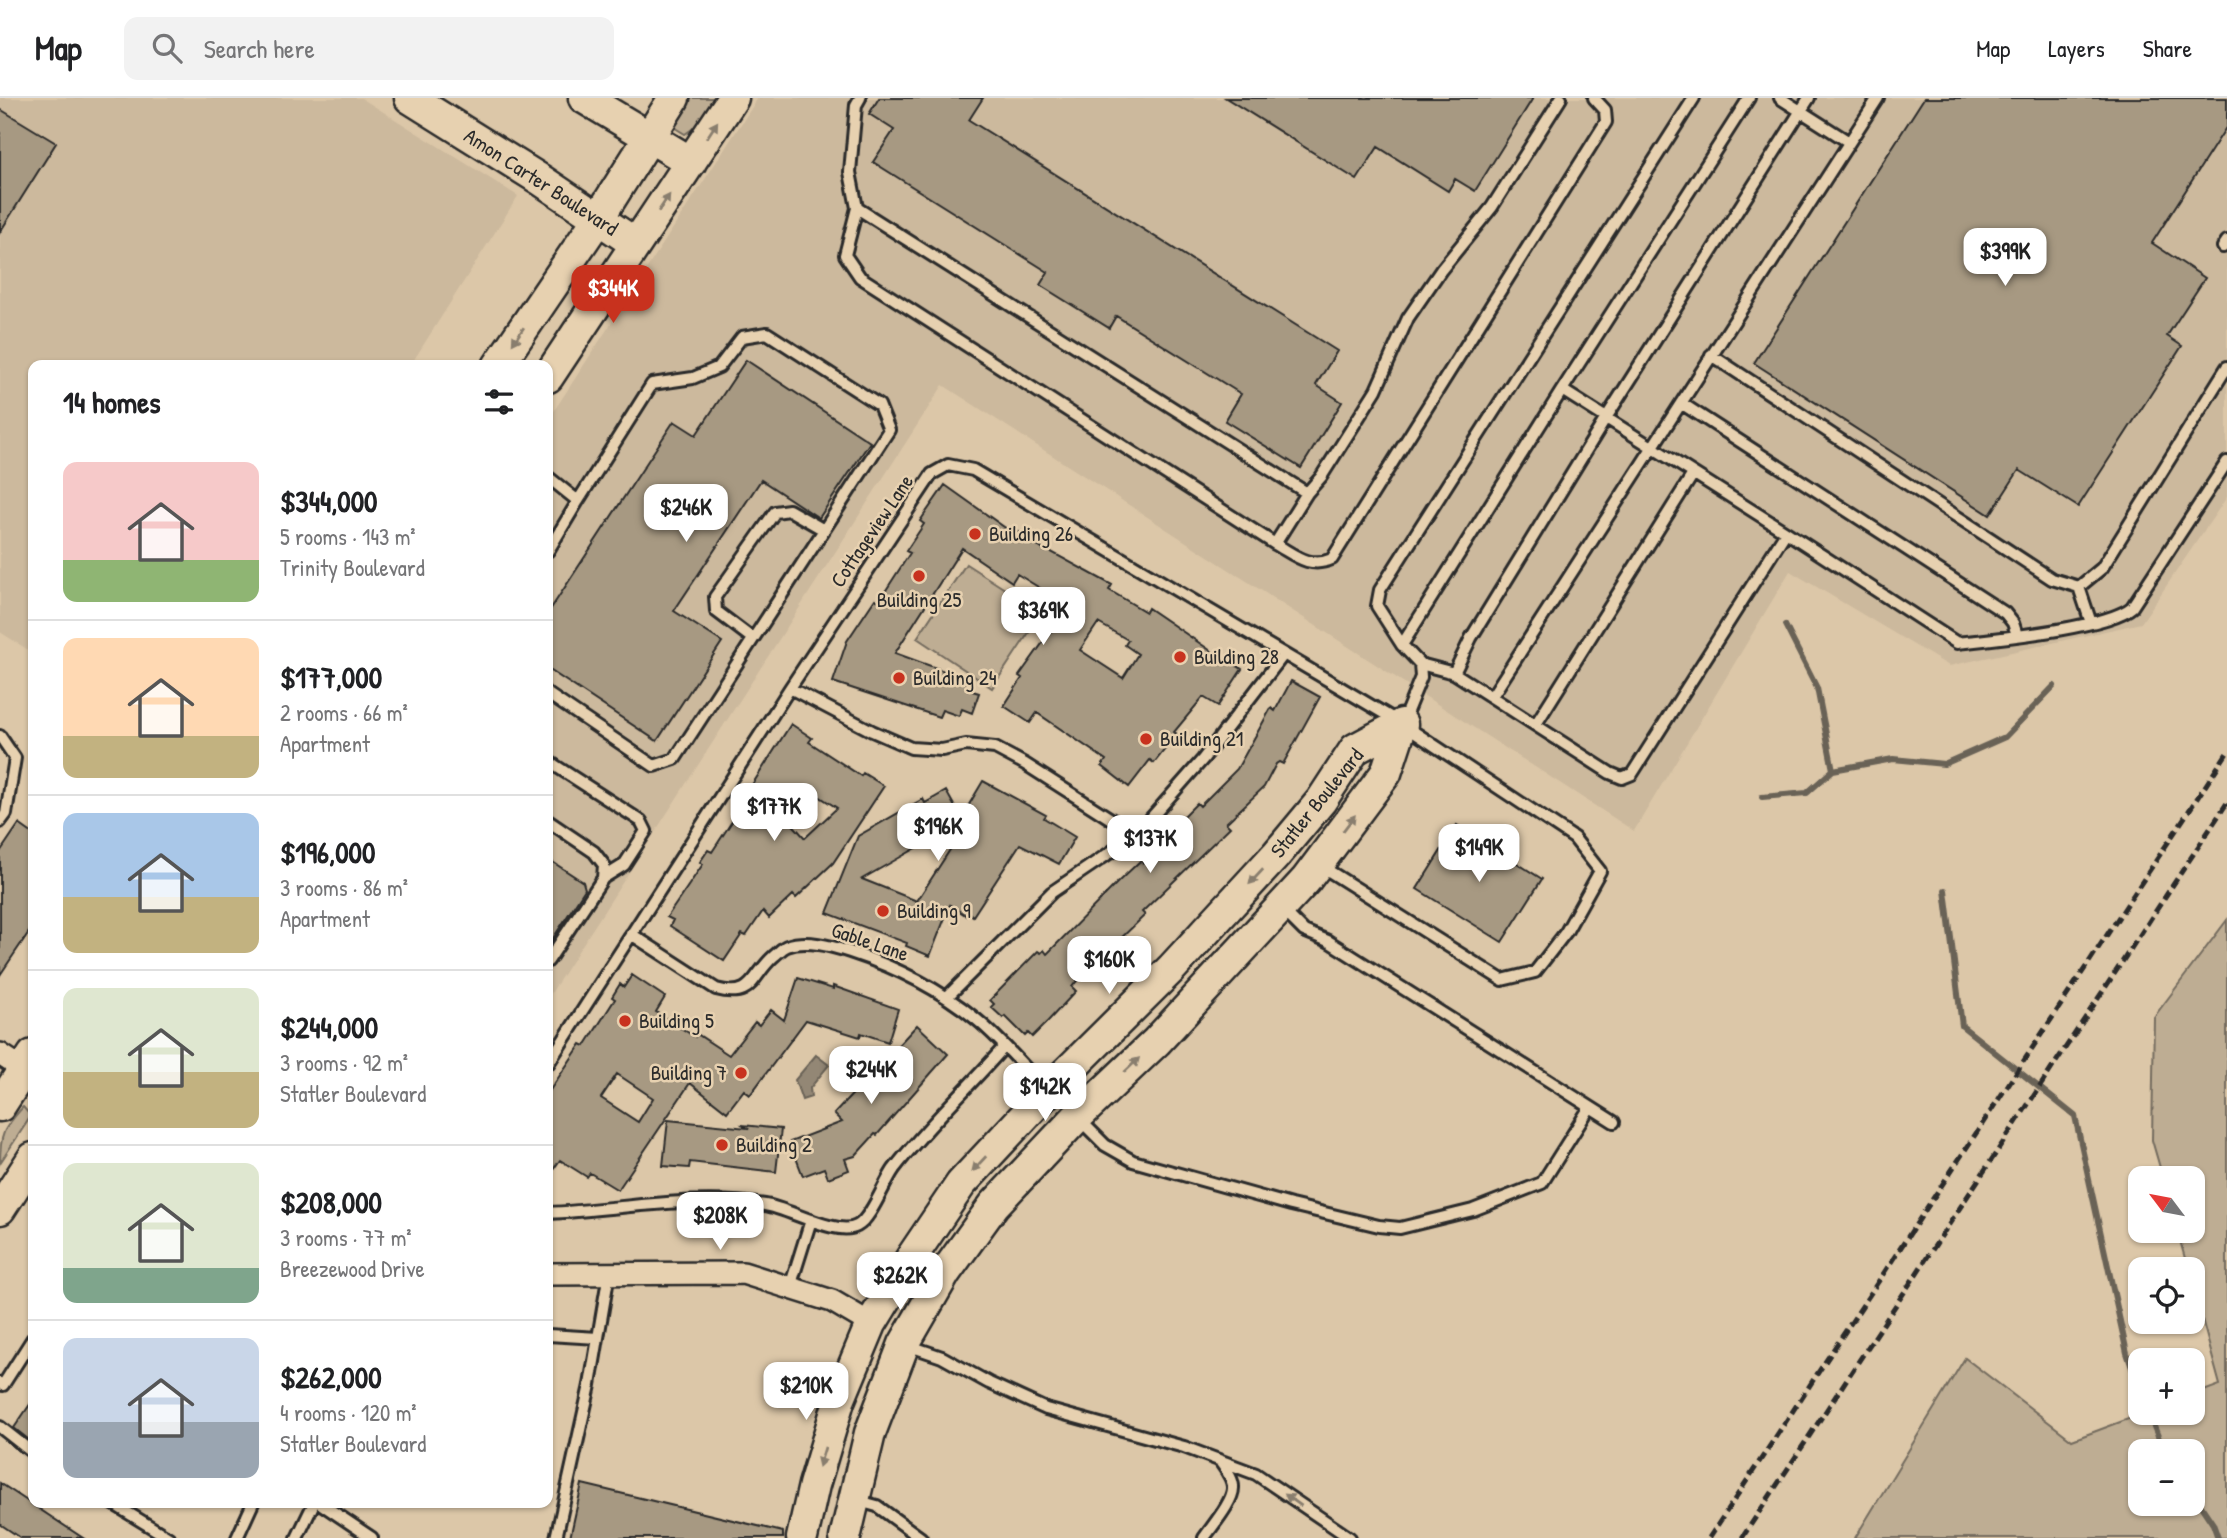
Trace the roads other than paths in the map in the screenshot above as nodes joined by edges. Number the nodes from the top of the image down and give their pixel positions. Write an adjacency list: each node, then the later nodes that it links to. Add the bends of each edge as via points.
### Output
1 (410, 98): 18 (street, Amon Carter Boulevard)
2 (584, 98): 14 (street)
3 (674, 98): 14 (street)
4 (733, 98): 16 (street, one-way to 4)
5 (860, 98): 17 (lane, via 850,172)
6 (1561, 98): 31 (lane, via 1492,207 1408,318 1376,390)
7 (1594, 98): 36 (lane, via 1605,110 1606,122 1332,559 1311,564)
8 (1694, 98): 41 (lane, via 1380,590 1377,606)
9 (1749, 98): 24 (lane)
10 (1780, 98): 13 (lane)
11 (1809, 98): 13 (lane)
12 (1878, 98): 15 (lane)
13 (1801, 111): 15 (lane); 26 (lane)
14 (650, 137): 16 (street); 18 (street)
15 (1849, 142): 20 (lane)
16 (691, 162): 19 (street, one-way to 16)
17 (857, 208): 31 (lane); 36 (lane, via 845,255 860,277)
18 (598, 219): 19 (street, Amon Carter Boulevard); 21 (street, one-way to 21)
19 (636, 244): 23 (street)
20 (1711, 355): 25 (lane); 37 (lane, via 2052,579)
21 (502, 360)
22 (2227, 367): 37 (lane, via 2102,569)
23 (553, 369)
24 (1562, 390): 26 (lane); 41 (lane)
25 (1681, 403): 27 (lane); 39 (lane, via 2005,613)
26 (1606, 418): 27 (lane); 44 (lane)
27 (1652, 447): 29 (lane); 46 (lane)
28 (2227, 462): 38 (lane, via 2132,607)
29 (1693, 474): 34 (lane); 49 (lane)
30 (553, 481): 32 (lane)
31 (1307, 493): 36 (lane)
32 (578, 501): 33 (lane, via 652,384 693,378 719,367 743,337 767,333 879,405 889,430); 35 (lane)
33 (824, 530): 40 (lane); 40 (lane, via 789,510 775,512 715,597 716,611)
34 (1786, 532): 39 (lane, via 1957,643); 49 (lane, via 1632,774 1622,778 1610,773)
35 (553, 543)
36 (1275, 544)
37 (2079, 587): 38 (lane)
38 (2091, 623): 39 (lane)
39 (2017, 635)
40 (754, 639): 47 (lane, via 675,759 654,766)
41 (1402, 645): 43 (lane)
42 (1284, 654): 45 (lane, Cottageview Lane, via 973,470 948,465 932,474); 48 (lane, Cottageview Lane); 54 (lane, via 1203,759)
43 (1420, 664): 44 (lane); 48 (lane, via 1421,677)
44 (1454, 673): 46 (lane)
45 (790, 688): 54 (lane, via 911,748 995,748); 58 (lane, Cottageview Lane)
46 (1492, 696): 49 (lane)
47 (553, 697)
48 (1402, 724): 55 (street, Statler Boulevard, one-way to 48, via 1386,773); 55 (lane, Cottageview Lane, via 1574,838 1600,870 1566,932 1535,972 1502,980); 64 (street, Statler Boulevard, one-way to 64, via 1355,749 1321,801 1276,855 1163,978)
49 (1536, 724)
50 (0, 736): 52 (lane, via 15,758)
51 (553, 764): 56 (lane, via 641,821 646,831 624,865)
52 (0, 822)
53 (553, 824): 56 (lane, via 594,852 604,865)
54 (1136, 835): 60 (lane, via 1052,892)
55 (1318, 864): 57 (street, Statler Boulevard)
56 (603, 878): 59 (lane)
57 (1280, 908): 66 (lane, via 1304,931 1328,941); 67 (street, Statler Boulevard, one-way to 57, via 1157,1041)
58 (631, 934): 60 (lane, Gable Lane, via 716,989 731,993 743,990 786,946 806,944 828,945 863,956); 62 (lane, Cottageview Lane)
59 (553, 953)
60 (947, 997): 61 (lane, Gable Lane)
61 (1004, 1046): 64 (lane, Gable Lane); 72 (lane, via 928,1126 857,1226 843,1229)
62 (553, 1056)
63 (23, 1063): 65 (street)
64 (1048, 1091): 67 (street); 76 (street, Statler Boulevard, one-way to 76, via 961,1184)
65 (0, 1106)
66 (1590, 1107): 67 (lane, via 1542,1182 1473,1210 1400,1228 1291,1205 1133,1161 1105,1145); 68 (lane)
67 (1077, 1117): 79 (street, Statler Boulevard, via 994,1205 945,1273)
68 (1614, 1122)
69 (28, 1166): 70 (street)
70 (0, 1209)
71 (553, 1213): 72 (lane, via 725,1201 768,1205)
72 (811, 1220): 75 (lane)
73 (609, 1273): 74 (street); 75 (street, via 743,1273); 78 (lane)
74 (553, 1274)
75 (790, 1287): 76 (street, via 832,1301)
76 (871, 1324): 79 (street); 95 (street, Statler Boulevard, one-way to 95, via 839,1401)
77 (553, 1335): 78 (lane)
78 (598, 1338): 94 (lane)
79 (904, 1344): 84 (lane, via 942,1357 1046,1409); 85 (street, Statler Boulevard, via 870,1433)
80 (28, 1346): 81 (lane)
81 (1, 1388)
82 (0, 1427): 83 (lane)
83 (28, 1449)
84 (1220, 1461): 98 (lane, via 1234,1489); 99 (lane, one-way to 84, via 1256,1474)
85 (853, 1499): 96 (street, Statler Boulevard); 97 (lane, via 877,1506)
86 (120, 1508): 90 (lane)
87 (251, 1508): 91 (lane)
88 (312, 1508): 92 (lane)
89 (327, 1508): 93 (lane)
90 (169, 1538)
91 (237, 1538)
92 (297, 1538)
93 (372, 1538)
94 (556, 1538)
95 (802, 1538)
96 (845, 1538)
97 (921, 1538)
98 (1205, 1538)
99 (1350, 1538)

